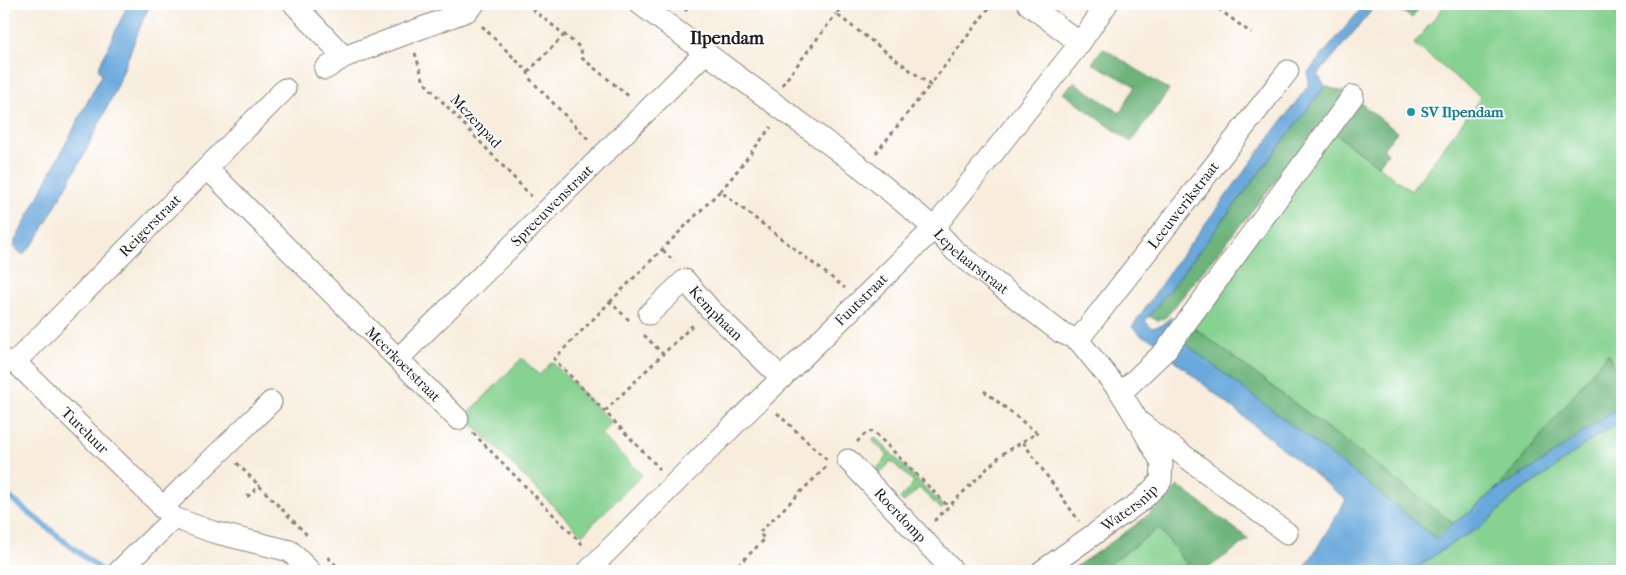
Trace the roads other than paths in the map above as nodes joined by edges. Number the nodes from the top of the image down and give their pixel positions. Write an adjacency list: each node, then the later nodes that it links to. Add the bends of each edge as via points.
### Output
1 (294, 4): 8 (street)
2 (640, 4): 7 (street, Lepelaarstraat)
3 (1028, 4): 6 (street)
4 (1107, 4): 6 (street, Fuutstraat)
5 (470, 8): 8 (street)
6 (1080, 43): 14 (street, Fuutstraat)
7 (705, 53): 14 (street, Lepelaarstraat, via 863,169); 17 (street, Spreeuwenstraat)
8 (344, 57): 9 (street)
9 (325, 69)
10 (1288, 71): 16 (street, Leeuwerikstraat)
11 (285, 89): 13 (street, Reigerstraat)
12 (1353, 96): 20 (street, via 1170,345)
13 (208, 169): 17 (street, Meerkoetstraat); 18 (street, Reigerstraat)
14 (934, 228): 16 (street, Lepelaarstraat, via 955,251 1060,332); 19 (street, Fuutstraat)
15 (640, 318): 19 (street, Kemphaan, via 685,280 710,309)
16 (1078, 340): 20 (street, Lepelaarstraat)
17 (399, 358): 22 (street, Meerkoetstraat)
18 (9, 361): 25 (street, Tureluur)
19 (782, 378): 27 (street, Fuutstraat)
20 (1121, 393): 23 (street, Lepelaarstraat)
21 (270, 402): 25 (street, via 222,449)
22 (458, 418)
23 (1138, 422): 26 (street, Lepelaarstraat); 31 (street, Watersnip, via 1162,463 1161,480 1141,501)
24 (839, 462): 30 (street, Roerdomp, via 919,535)
25 (168, 513): 28 (street); 29 (street, Tureluur, via 213,532 290,551)
26 (1286, 533)
27 (594, 566)
28 (120, 570)
29 (310, 571)
30 (953, 571)
31 (1042, 571)

